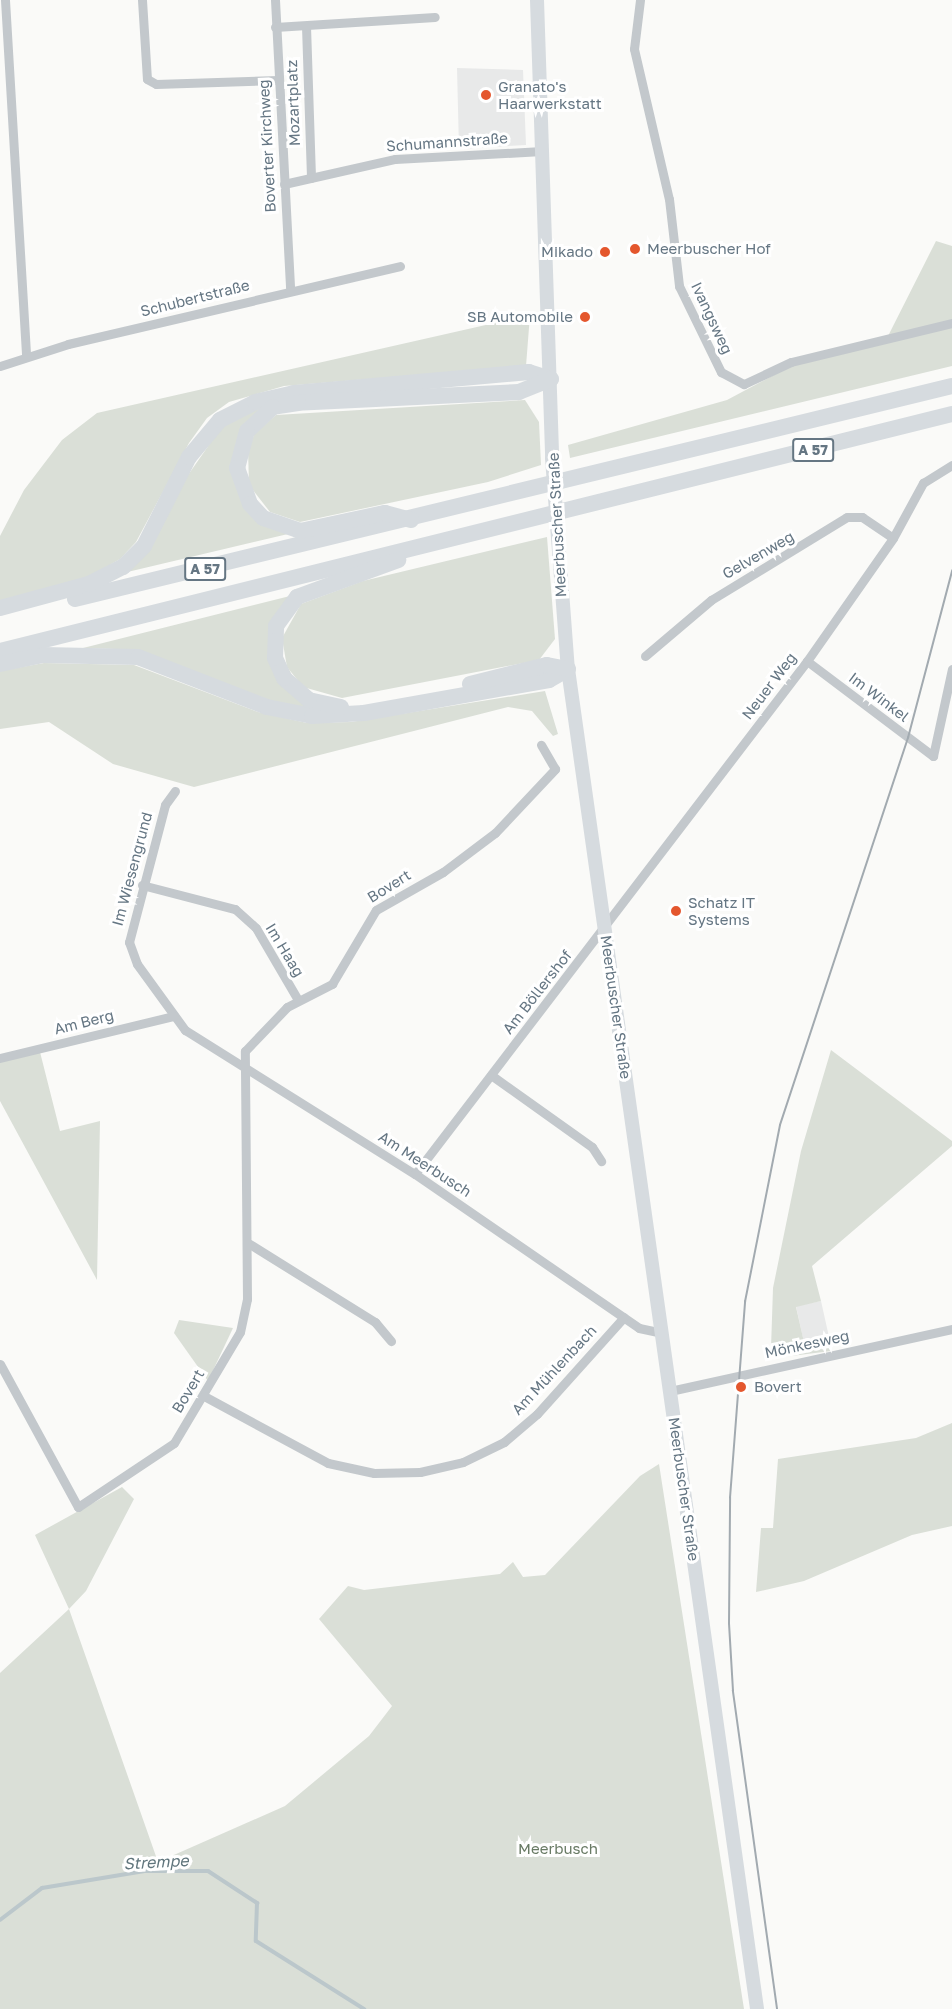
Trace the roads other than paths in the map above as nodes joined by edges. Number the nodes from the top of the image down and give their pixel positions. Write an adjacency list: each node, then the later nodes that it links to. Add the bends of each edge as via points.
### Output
1 (5, 0): 16 (street)
2 (142, 0): 9 (street, via 147,79 156,84)
3 (275, 0): 8 (street, Boverter Kirchweg)
4 (537, 0): 10 (main road, Meerbuscher Straße)
5 (640, 0): 15 (street, Ivangsweg, via 634,49 669,199 680,286 721,372 744,384 791,362)
6 (435, 17): 7 (street)
7 (306, 26): 8 (street); 11 (street, Mozartplatz)
8 (275, 27): 9 (street, Boverter Kirchweg)
9 (278, 80): 12 (street, Boverter Kirchweg)
10 (542, 151): 11 (street, Schumannstraße, via 395,159); 18 (main road, Meerbuscher Straße)
11 (311, 178): 12 (street, Schumannstraße)
12 (284, 184): 14 (street, Boverter Kirchweg)
13 (400, 266): 14 (street, Schubertstraße)
14 (290, 290): 16 (street, Schubertstraße)
15 (952, 323)
16 (26, 355): 17 (street, Schubertstraße)
17 (0, 366)
18 (551, 379): 22 (highway, via 519,392 273,407 246,431 237,468 250,504 263,518 300,531 385,513); 25 (highway, via 529,372 294,393 255,402 220,420 189,457 144,546 123,567 89,584); 31 (main road, Meerbuscher Straße, via 556,538)
19 (948, 387): 22 (highway, A 57)
20 (946, 416): 24 (highway, A 57)
21 (952, 465): 23 (street, Neuer Weg, via 923,483)
22 (411, 520): 26 (highway, A 57)
23 (894, 538): 28 (street, Gelvenweg, via 862,517 847,517 711,600); 29 (street, Neuer Weg)
24 (406, 551): 27 (highway, A 57); 31 (highway, via 392,565 297,597 284,611 276,626 276,658 295,691 321,705 357,707 547,665)
25 (0, 608)
26 (0, 618)
27 (0, 651)
28 (645, 656)
29 (807, 661): 32 (street, Im Winkel, via 933,756); 36 (street, Neuer Weg)
30 (0, 664): 31 (highway, via 43,655 138,657 267,707 312,716 364,713 549,680)
31 (568, 669): 36 (main road, Meerbuscher Straße)
32 (952, 669)
33 (541, 745): 37 (street, Bovert, via 555,769 495,833 443,872 376,910 365,920 344,970 332,984)
34 (175, 791): 35 (street, Im Wiesengrund, via 165,805)
35 (142, 885): 37 (street, Im Haag, via 235,909 256,928); 38 (street, Im Wiesengrund, via 130,950)
36 (605, 927): 41 (street, Am Böllershof); 47 (main road, Meerbuscher Straße)
37 (298, 1000): 40 (street, Bovert, via 245,1052)
38 (174, 1016): 39 (street, Am Berg); 40 (street, Am Meerbusch, via 197,1039)
39 (0, 1058)
40 (244, 1068): 43 (street, Am Meerbusch); 44 (street, Bovert)
41 (491, 1076): 42 (street, via 592,1147); 43 (street, Am Böllershof)
42 (601, 1161)
43 (415, 1174): 45 (street, Am Meerbusch)
44 (248, 1243): 48 (street, via 375,1322); 51 (street, Bovert, via 247,1299 240,1332)
45 (624, 1317): 47 (street, Am Meerbusch, via 646,1331); 51 (street, Am Mühlenbach, via 537,1414 504,1442 463,1462 420,1472 374,1473 328,1463)
46 (952, 1329): 50 (street, Mönkesweg)
47 (662, 1333): 50 (main road, Meerbuscher Straße)
48 (391, 1341)
49 (0, 1364): 51 (street, Bovert, via 78,1507 139,1471 174,1443)
50 (669, 1391): 52 (main road, Meerbuscher Straße)
51 (204, 1396)
52 (757, 2009)

